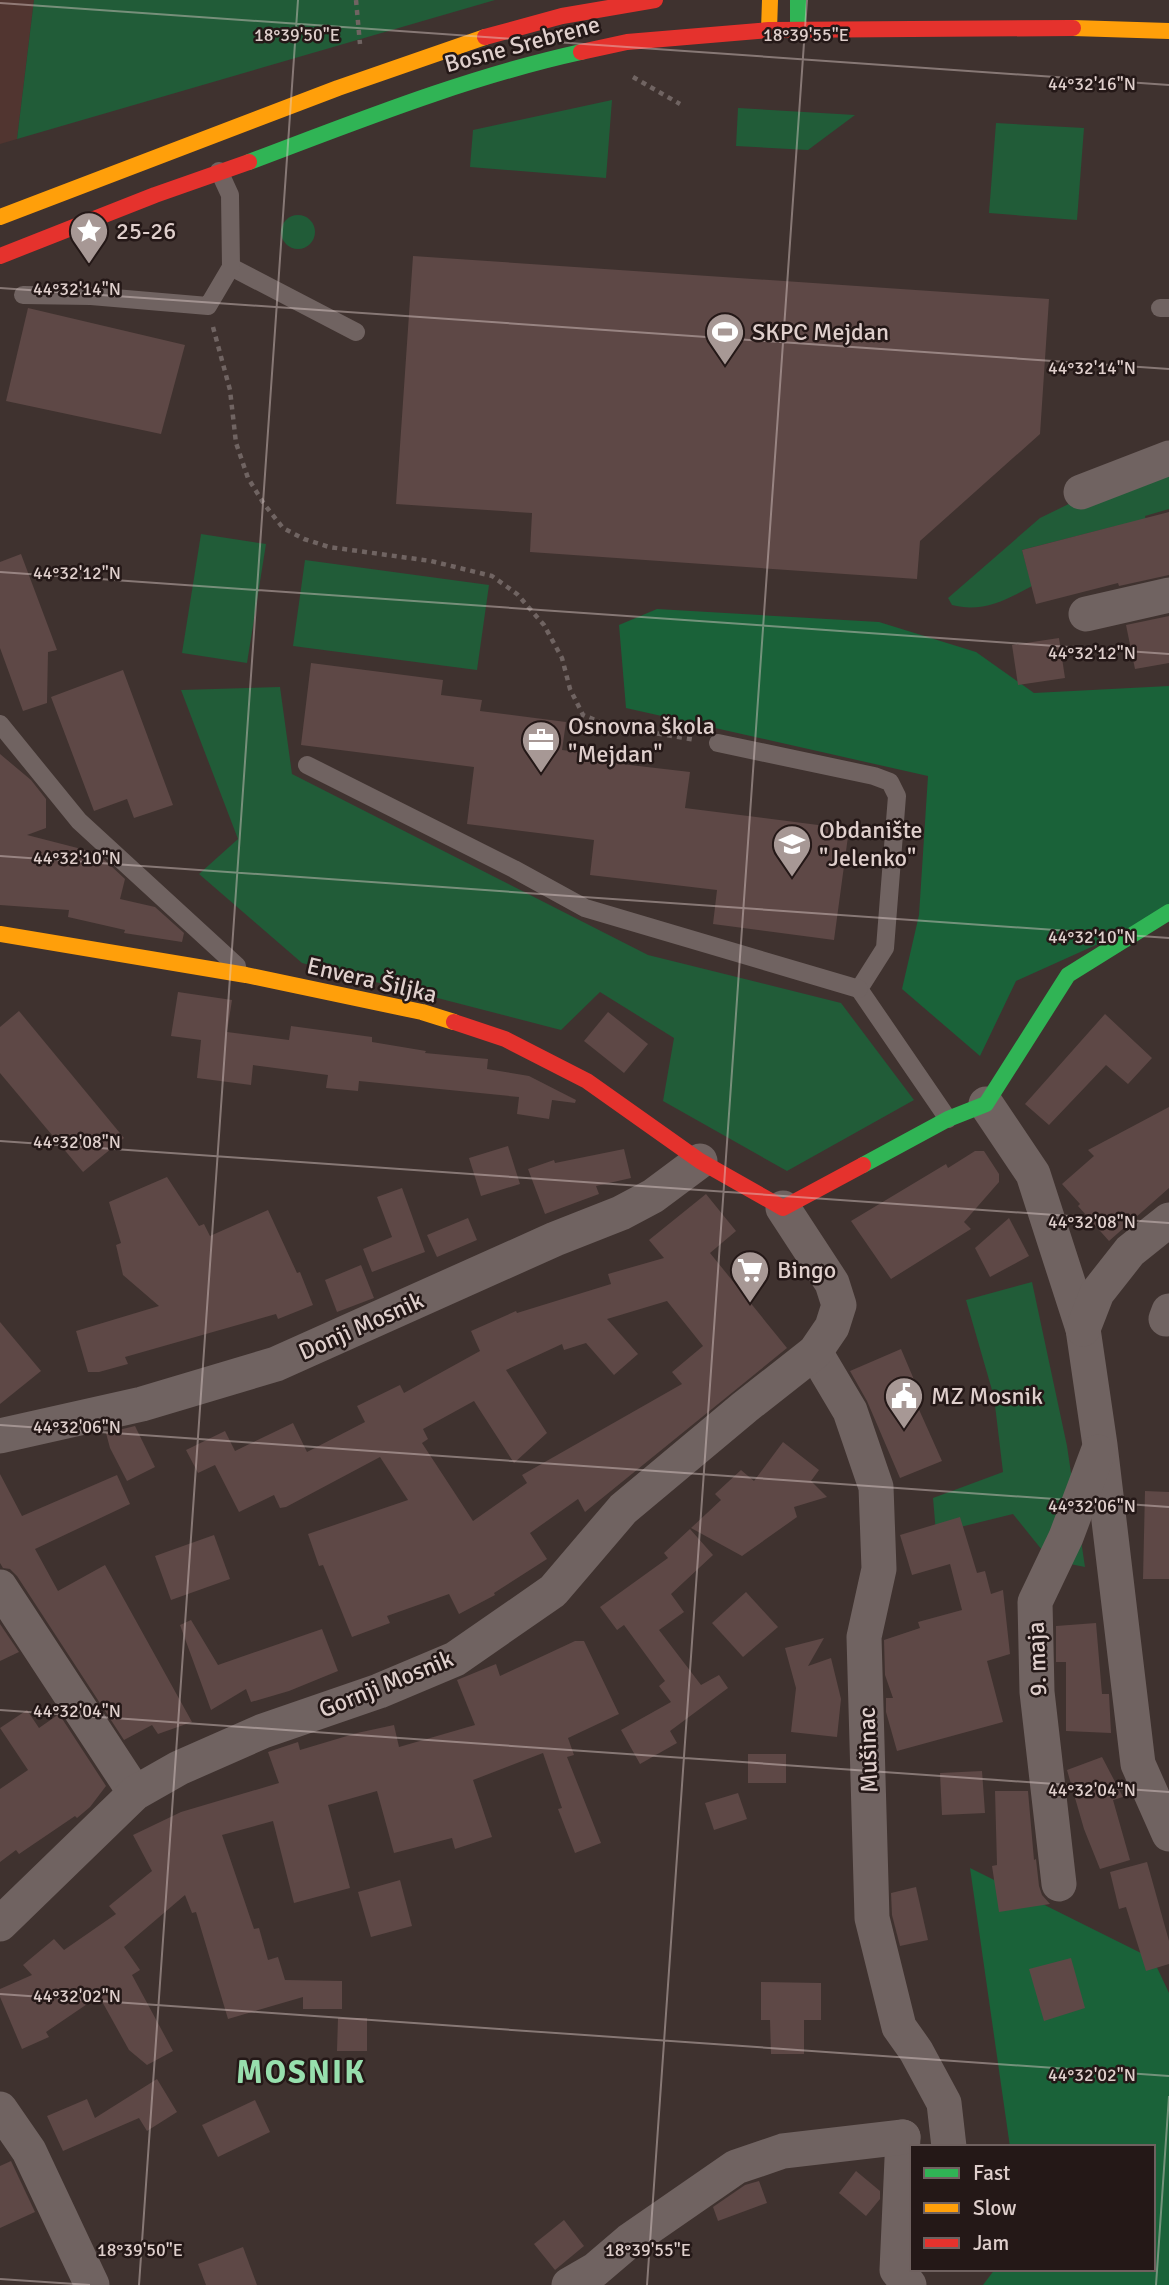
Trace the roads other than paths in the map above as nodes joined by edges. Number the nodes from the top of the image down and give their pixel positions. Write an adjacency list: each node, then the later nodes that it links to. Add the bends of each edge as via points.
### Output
1 (655, 0): 7 (main road, Bosne Srebrene, via 510,28)
2 (770, 0): 4 (main road)
3 (798, 0): 5 (main road)
4 (769, 30): 5 (main road, Bosne Srebrene); 8 (main road, Bosne Srebrene, via 627,42 530,63 410,101)
5 (798, 30): 6 (main road, Bosne Srebrene)
6 (1169, 30)
7 (207, 138): 8 (lane); 9 (main road, Bosne Srebrene)
8 (220, 173): 10 (main road, Bosne Srebrene); 11 (lane, via 230,195)
9 (0, 217)
10 (0, 256)
11 (231, 267): 12 (lane, via 208,306); 13 (lane)
12 (23, 295)
13 (356, 332)
14 (1169, 458): 15 (street)
15 (1081, 492)
16 (1169, 595): 17 (street)
17 (1086, 614)
18 (0, 724): 23 (lane, via 79,821)
19 (718, 743): 24 (lane, via 890,782 897,796 885,948)
20 (307, 765): 24 (lane, via 585,908)
21 (1169, 912): 25 (main road, via 1068,975)
22 (0, 934): 23 (main road, Envera Šiljka)
23 (246, 975): 27 (main road, Envera Šiljka, via 422,1013 505,1039 587,1081)
24 (859, 989): 26 (lane)
25 (986, 1104): 26 (main road); 30 (street, 9. maja, via 1033,1174)
26 (948, 1119): 28 (main road)
27 (700, 1161): 28 (main road, Envera Šiljka); 32 (street, Donji Mosnik, via 621,1213 276,1364 142,1404)
28 (783, 1208): 31 (street, Gornji Mosnik, via 832,1283 839,1305 832,1327)
29 (1169, 1220): 30 (street, via 1130,1251 1097,1293)
30 (1083, 1329): 33 (street, 9. maja)
31 (815, 1352): 35 (street, Gornji Mosnik, via 623,1509 553,1591 455,1659 263,1731); 41 (street, Mušinac, via 850,1410 876,1487 879,1569 864,1637 872,1918 899,2027 944,2103)
32 (0, 1436)
33 (1100, 1445): 36 (street, 9. maja, via 1138,1763); 37 (street, 9. maja, via 1066,1537 1035,1602 1037,1692)
34 (0, 1587): 35 (street)
35 (135, 1793): 38 (street, Gornji Mosnik)
36 (1169, 1834)
37 (1059, 1884)
38 (0, 1924)
39 (0, 2109): 42 (street, via 29,2151)
40 (908, 2145): 43 (street, via 783,2151 736,2167); 44 (street, via 897,2270)
41 (949, 2145)
42 (92, 2285)
43 (569, 2285)
44 (909, 2285)

